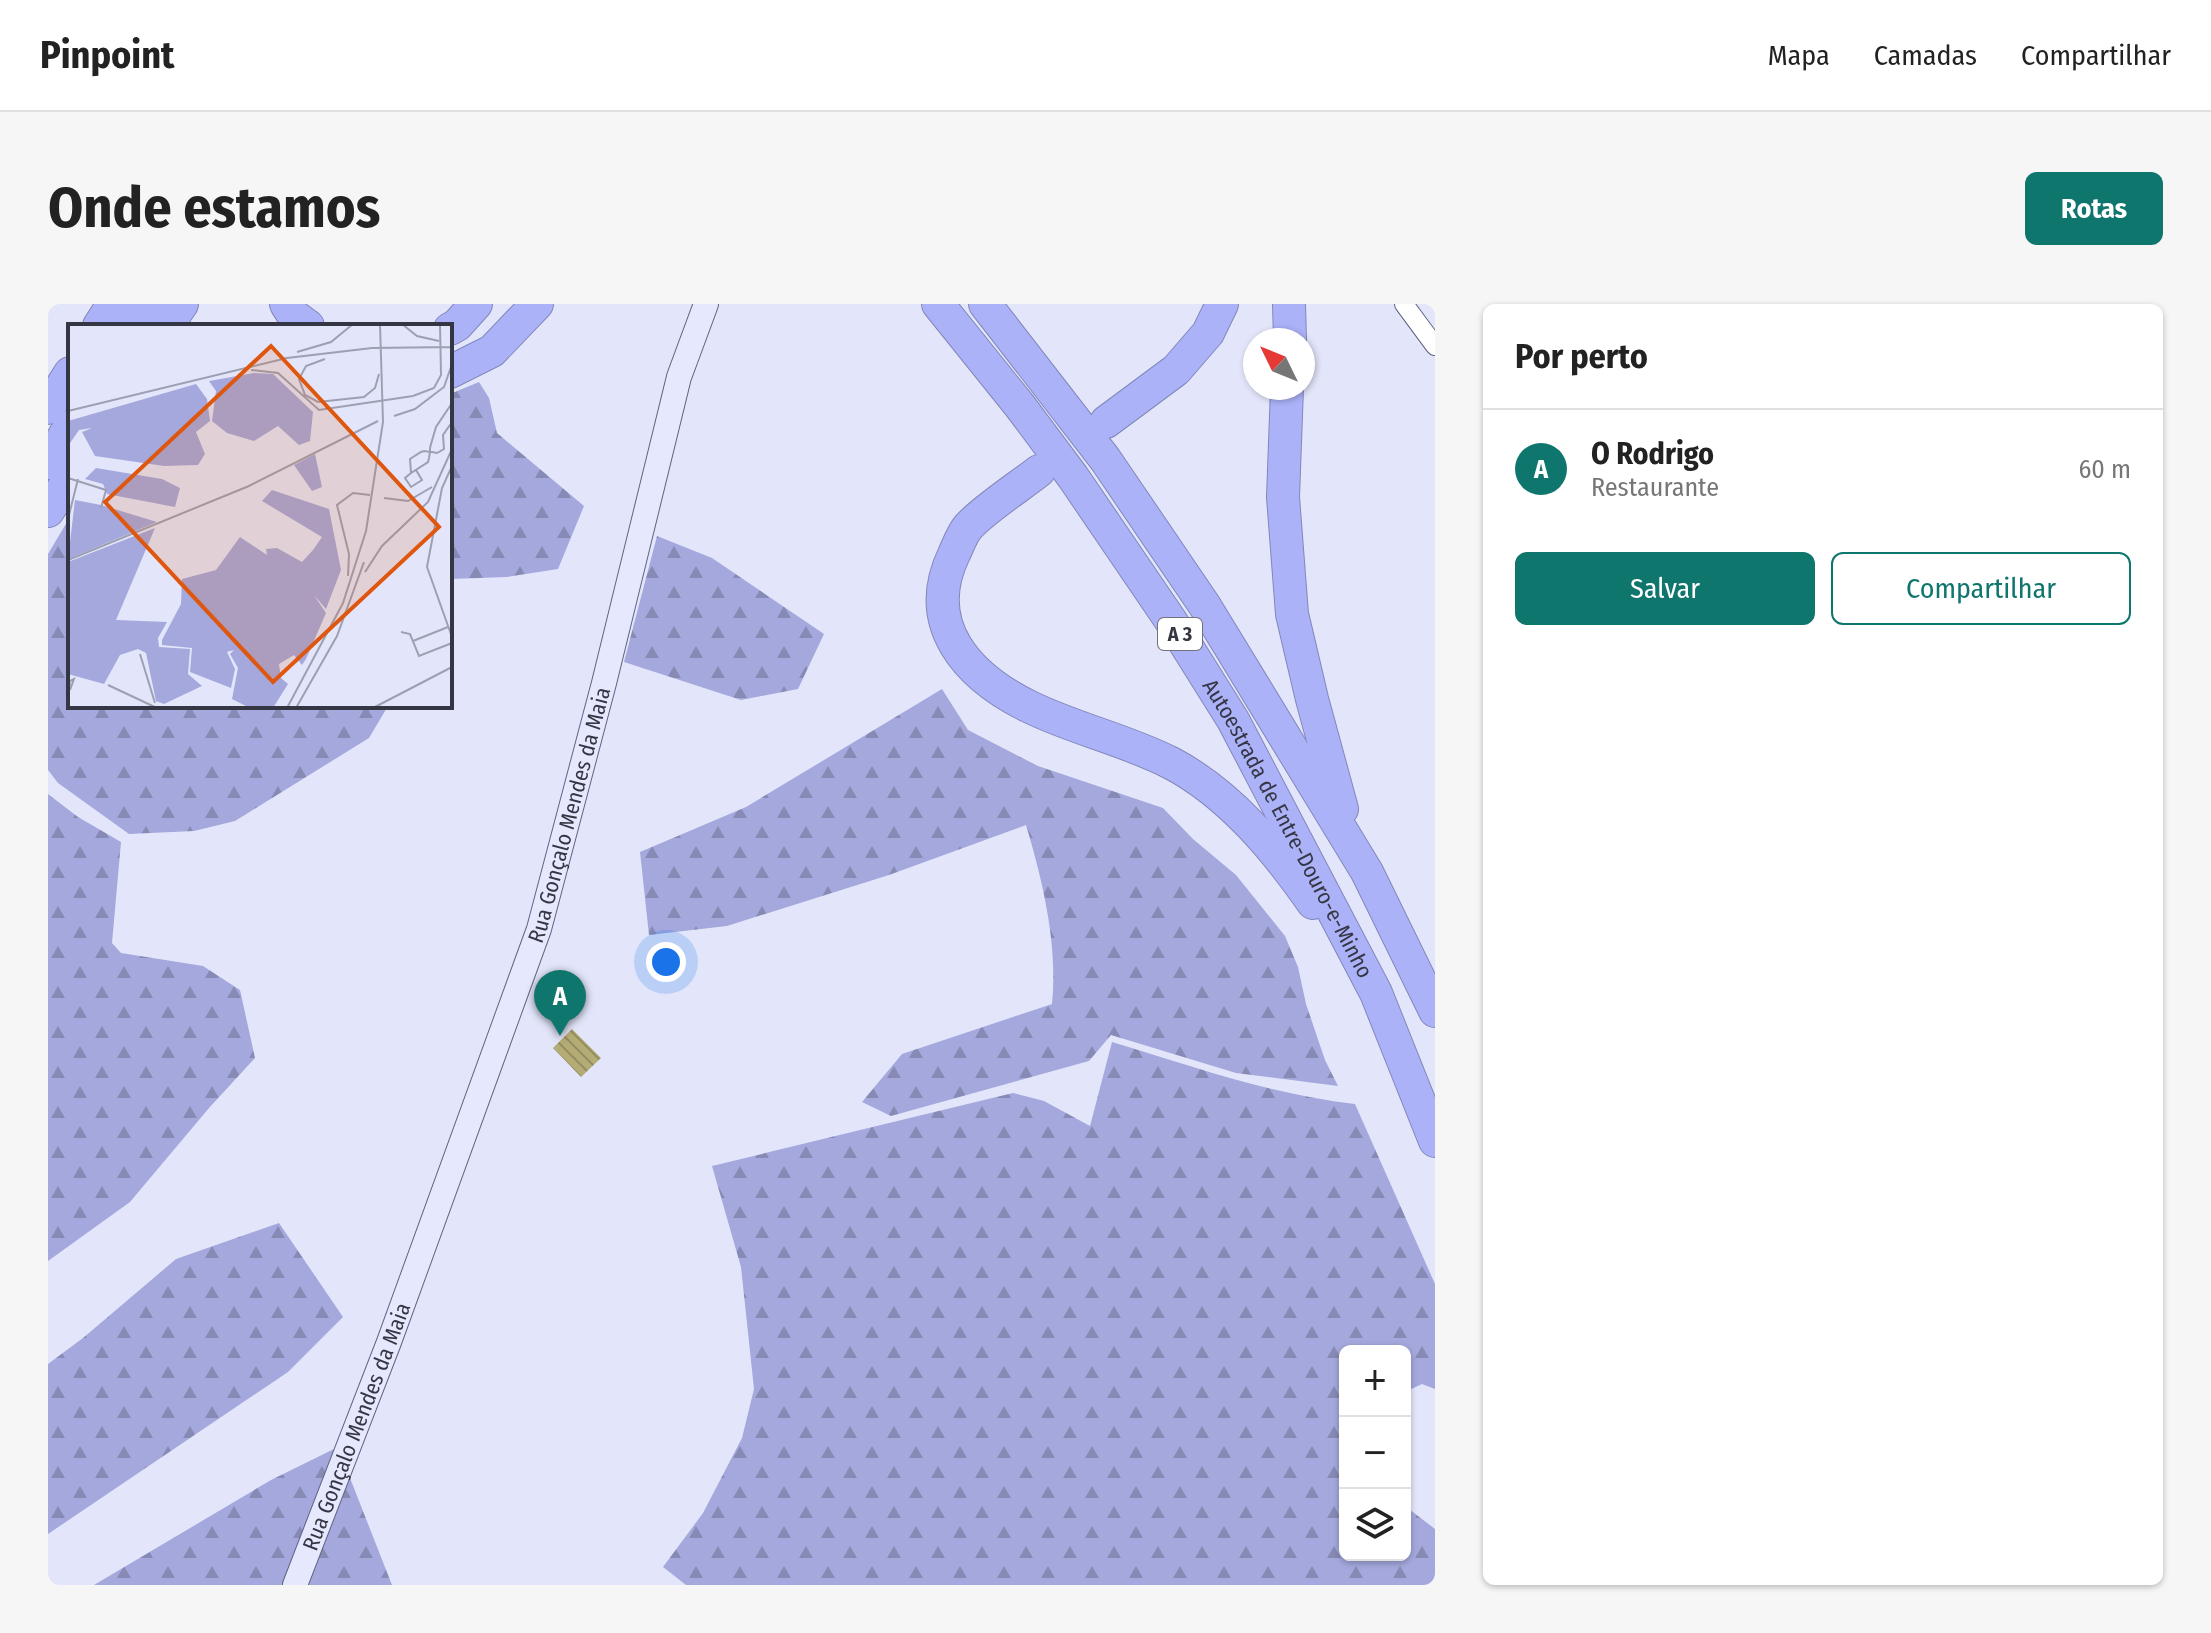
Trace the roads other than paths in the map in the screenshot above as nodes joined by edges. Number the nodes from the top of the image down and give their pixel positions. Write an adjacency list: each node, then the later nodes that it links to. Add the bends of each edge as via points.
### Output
1 (113, 304): 13 (highway)
2 (147, 304): 14 (highway)
3 (182, 304): 15 (highway)
4 (286, 304): 16 (highway)
5 (476, 304): 17 (highway)
6 (537, 304): 20 (highway, via 492,351)
7 (706, 304): 34 (street, Rua Gonçalo Mendes da Maia, via 679,377 539,929)
8 (938, 304): 31 (highway, Autoestrada de Entre-Douro-e-Minho / A 3, via 1073,477 1202,669)
9 (985, 304): 30 (highway, Autoestrada de Entre-Douro-e-Minho / A 3, via 1155,530)
10 (1222, 304): 24 (highway, via 1208,333 1176,370)
11 (1289, 304): 18 (highway)
12 (1404, 304): 19 (street)
13 (100, 324)
14 (134, 324)
15 (168, 324)
16 (305, 324)
17 (452, 327)
18 (1290, 328)
19 (1435, 346)
20 (452, 371)
21 (68, 376): 23 (highway)
22 (1287, 400): 30 (highway, via 1283,497 1292,614 1340,804)
23 (48, 408)
24 (1106, 422)
25 (68, 429): 26 (highway)
26 (48, 463)
27 (1039, 471): 31 (highway, via 967,528 948,567 941,607 951,642 977,672 1029,707 1172,764 1224,801 1261,837)
28 (68, 481): 29 (highway)
29 (48, 511)
30 (1367, 872): 32 (highway, Autoestrada de Entre-Douro-e-Minho / A 3)
31 (1376, 993): 33 (highway, Autoestrada de Entre-Douro-e-Minho / A 3)
32 (1435, 1011)
33 (1435, 1141)
34 (295, 1585)

